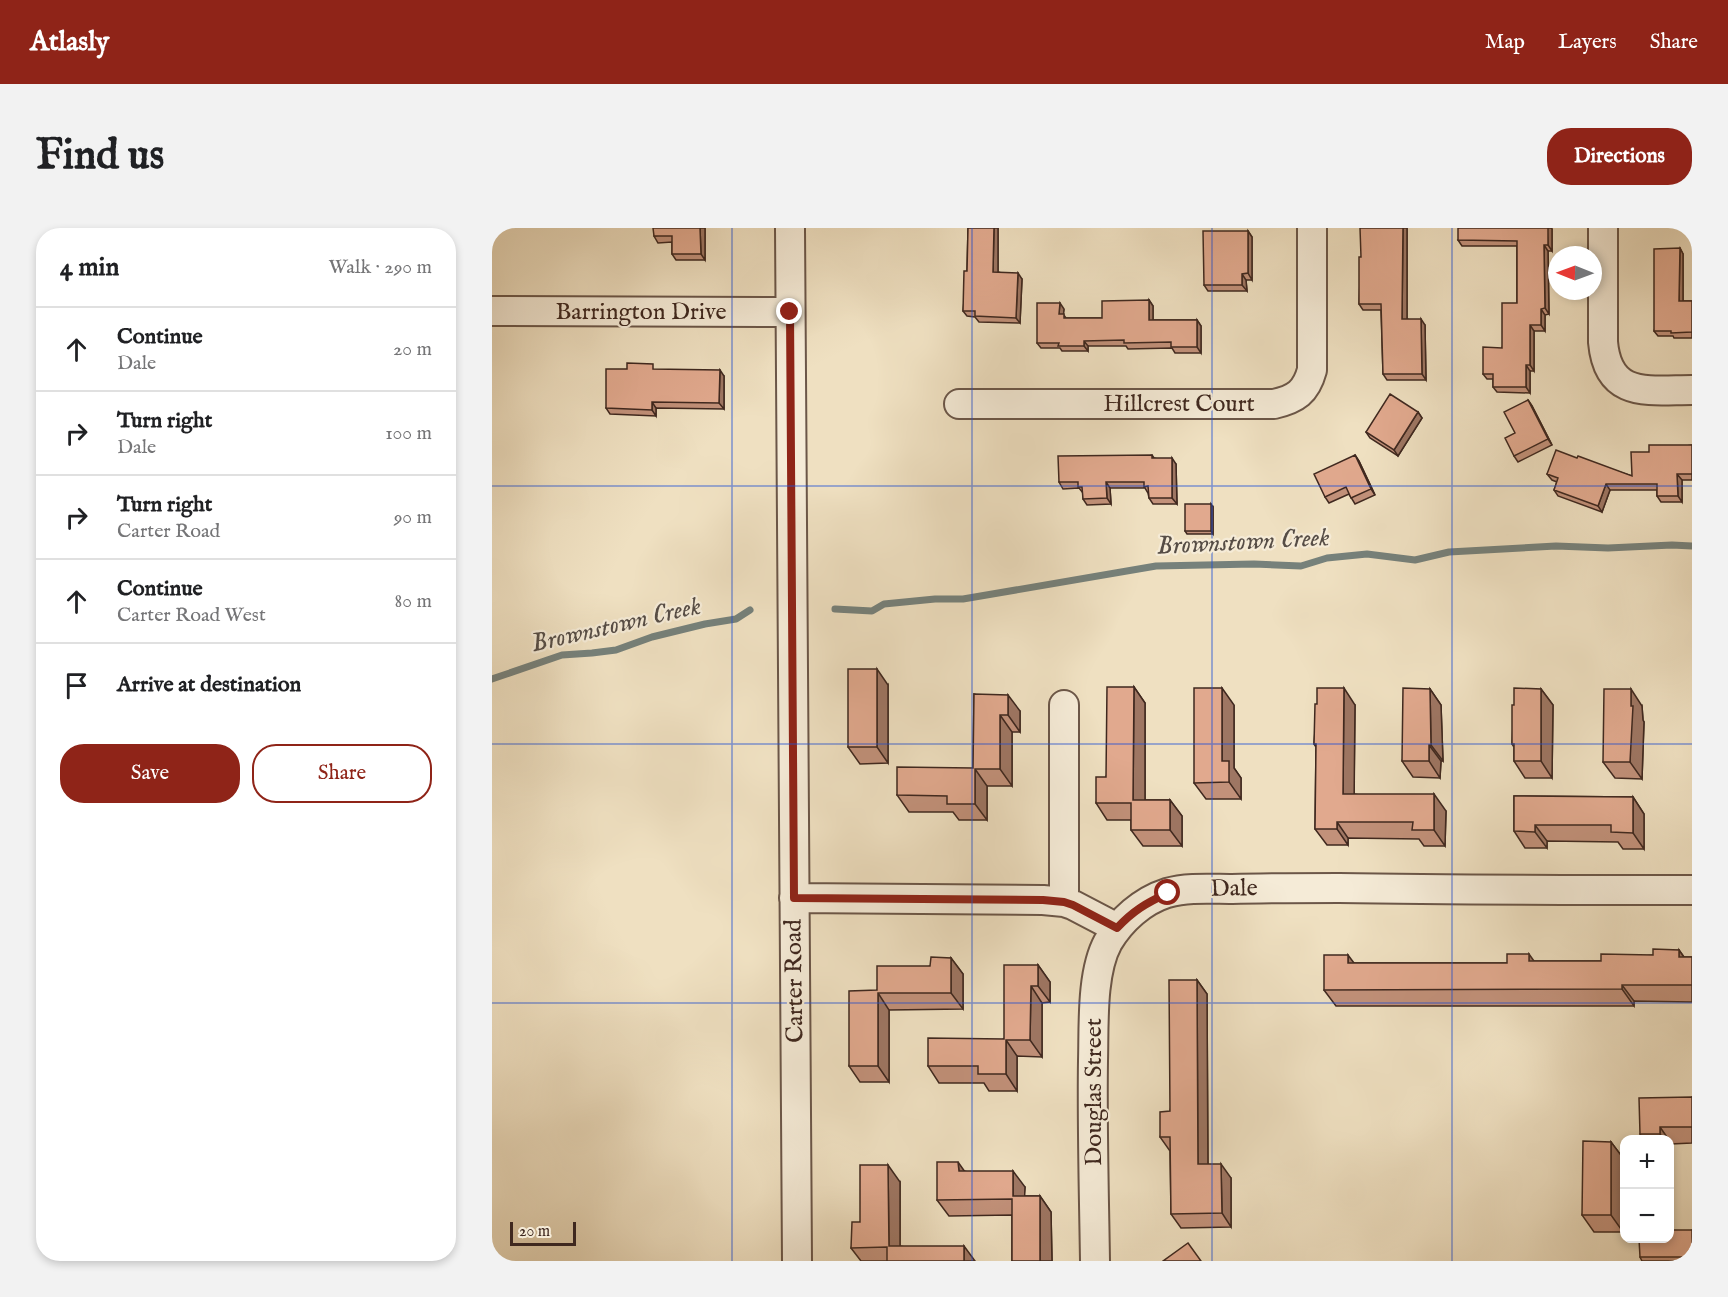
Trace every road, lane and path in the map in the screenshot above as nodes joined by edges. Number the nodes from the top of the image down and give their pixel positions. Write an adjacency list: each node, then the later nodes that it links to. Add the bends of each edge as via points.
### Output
1 (790, 228): 5 (street, Carter Road)
2 (1312, 228): 7 (street, Hillcrest Court, via 1312,370 1302,391 1289,400 1274,404)
3 (1603, 228): 6 (street, via 1603,342 1615,378 1638,389)
4 (492, 311): 5 (street, Barrington Drive)
5 (790, 312): 10 (street, Carter Road)
6 (1692, 390)
7 (959, 404)
8 (1064, 705): 11 (street)
9 (1692, 890): 12 (street, Dale, via 1192,889 1148,902)
10 (794, 898): 11 (street); 13 (street, Carter Road)
11 (1064, 902): 12 (street)
12 (1117, 928): 14 (street, Douglas Street, via 1101,957 1094,1013)
13 (797, 1261)
14 (1095, 1261)

